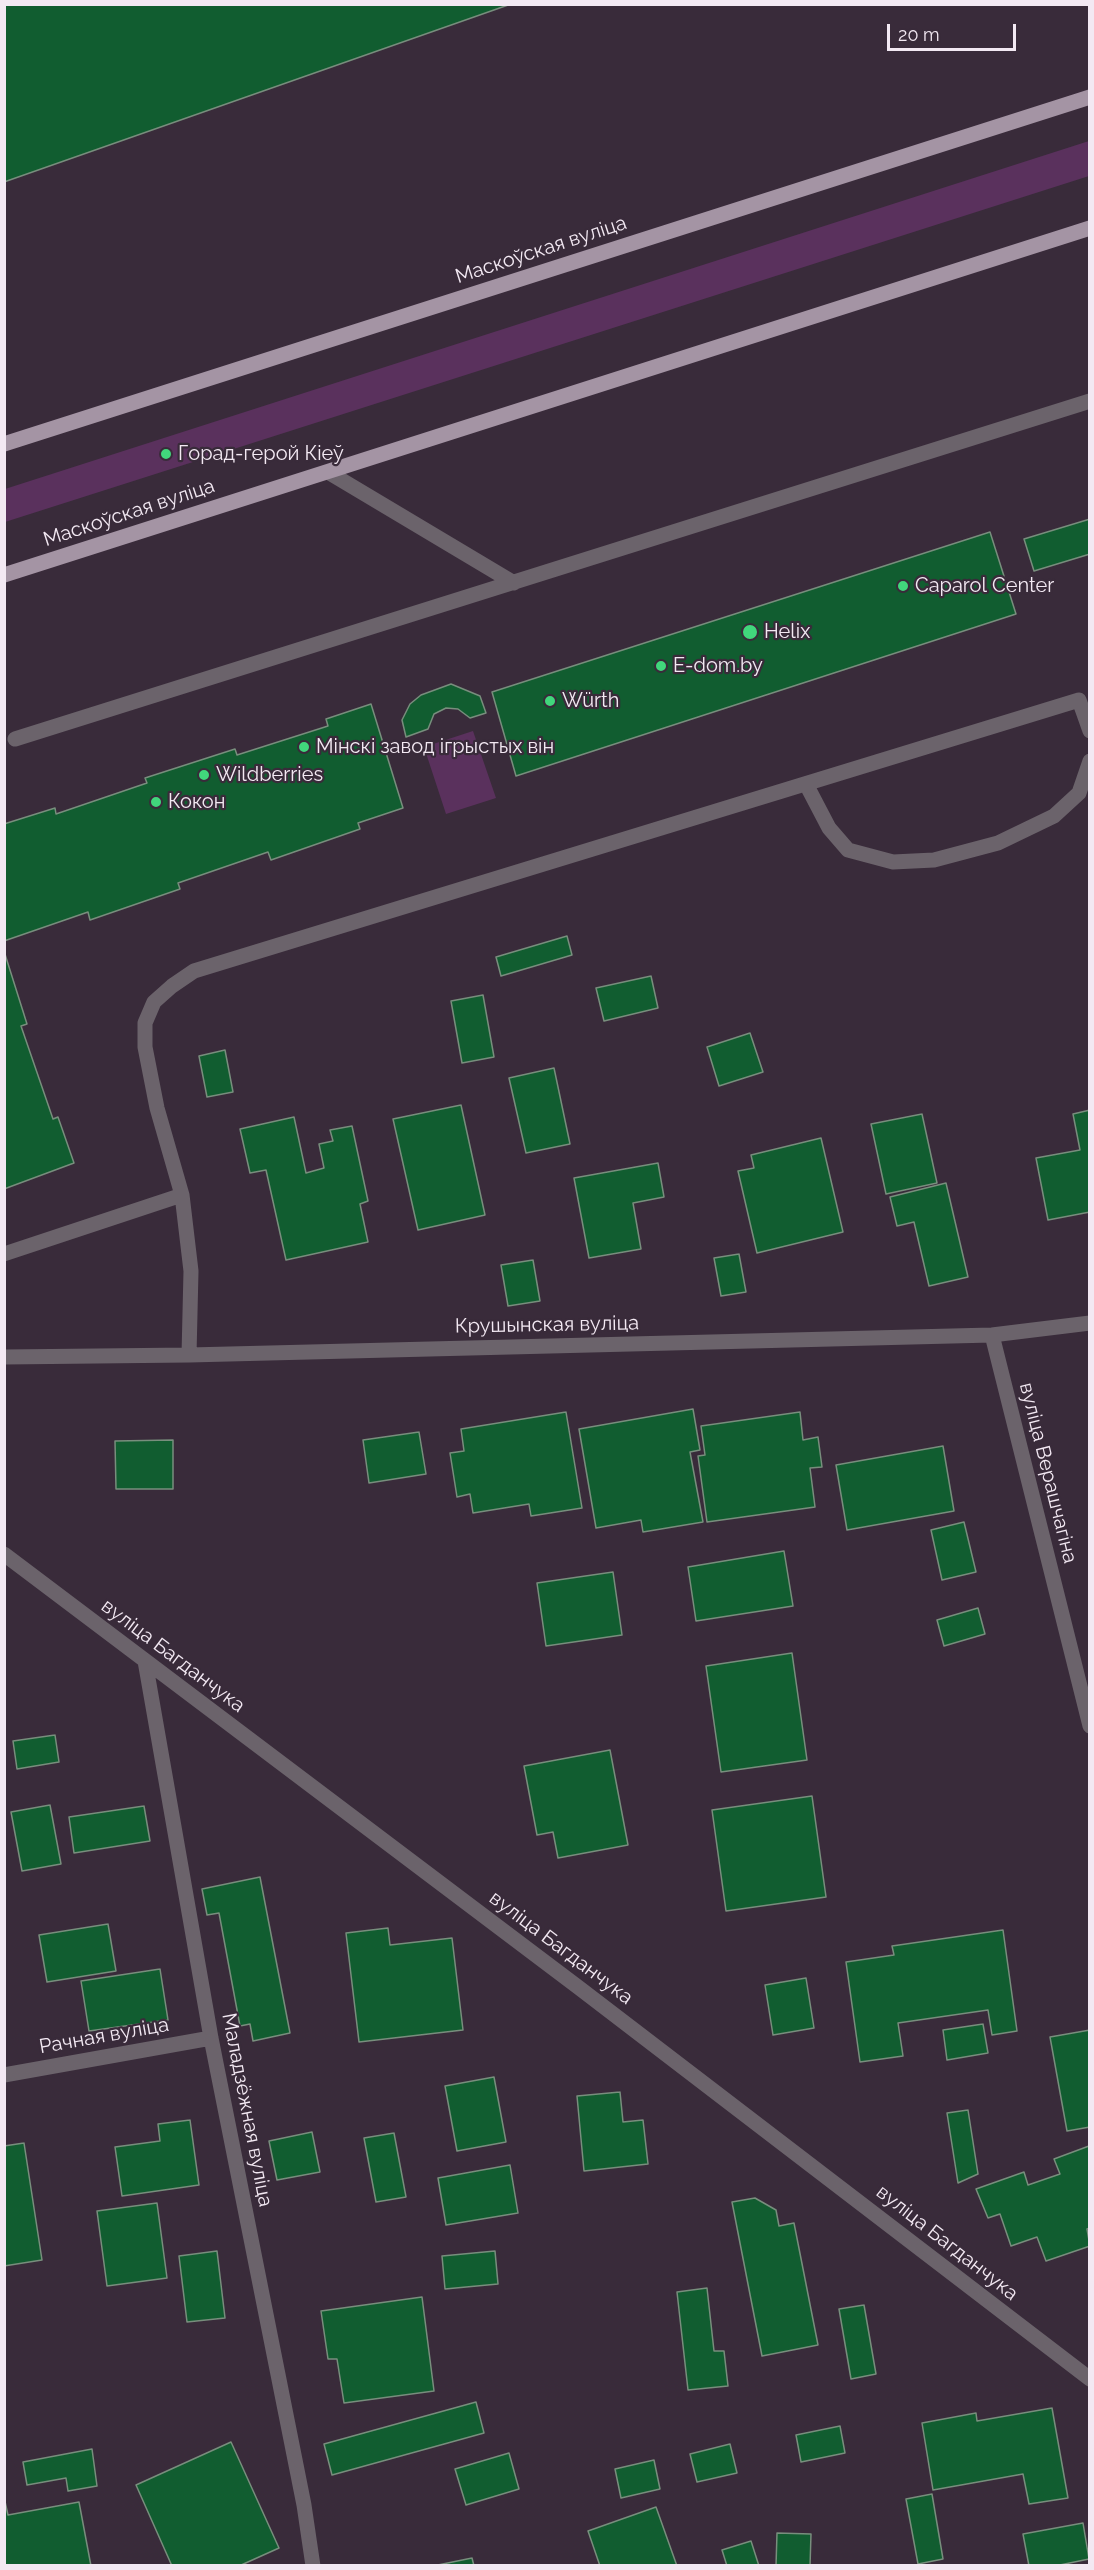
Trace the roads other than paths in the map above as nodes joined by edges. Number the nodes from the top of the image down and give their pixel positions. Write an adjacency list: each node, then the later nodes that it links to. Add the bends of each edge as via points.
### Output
1 (1089, 97): 4 (main road, Маскоўская вуліца)
2 (1089, 228): 5 (main road, Маскоўская вуліца)
3 (1089, 401): 7 (street)
4 (4, 444)
5 (328, 472): 6 (main road, Маскоўская вуліца); 7 (street)
6 (4, 575)
7 (514, 583): 9 (street)
8 (1089, 731): 11 (street, via 1079,700)
9 (15, 739)
10 (1089, 761): 11 (street, via 1079,793 1054,816 998,843 934,860 893,862 848,850 829,828)
11 (806, 784): 12 (street, via 194,971 154,1002 145,1023 145,1047 157,1108)
12 (182, 1195): 13 (street); 16 (street, via 192,1270)
13 (4, 1254)
14 (1089, 1323): 15 (street, Крушынская вуліца)
15 (992, 1335): 16 (street, Крушынская вуліца); 20 (street, вуліца Верашчагіна)
16 (189, 1355): 17 (street, Крушынская вуліца)
17 (4, 1357)
18 (4, 1554): 19 (street, вуліца Багданчука)
19 (145, 1661): 21 (street, Маладзёжная вуліца); 23 (street, вуліца Багданчука)
20 (1089, 1726)
21 (211, 2038): 22 (street, Рачная вуліца); 24 (street, Маладзёжная вуліца)
22 (4, 2074)
23 (1089, 2379)
24 (313, 2565)

